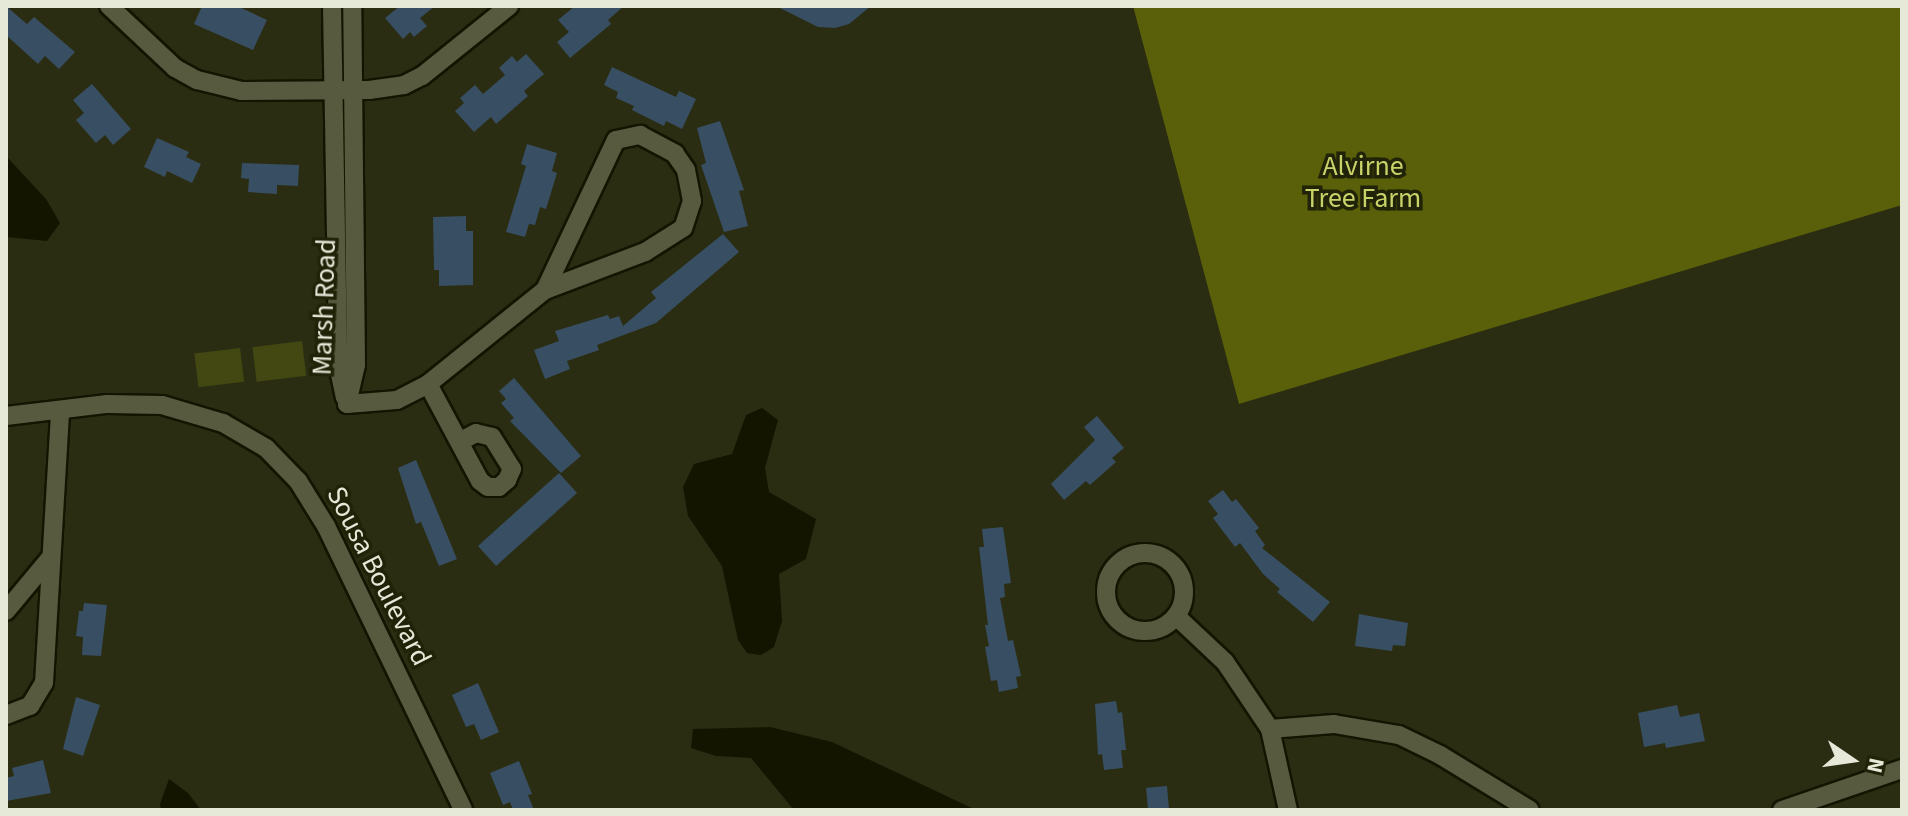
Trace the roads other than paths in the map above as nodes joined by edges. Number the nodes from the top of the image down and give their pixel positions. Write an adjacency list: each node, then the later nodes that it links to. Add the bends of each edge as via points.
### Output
1 (332, 6): 5 (street, Marsh Road)
2 (352, 6): 6 (street, Marsh Road)
3 (509, 6): 6 (street, via 422,76 387,89)
4 (115, 8): 5 (street, via 175,68 197,80 242,91)
5 (334, 90): 6 (street); 9 (street, Marsh Road, via 338,365)
6 (353, 90): 9 (street, Marsh Road, via 356,365)
7 (545, 290): 7 (street, via 610,146 624,136 640,135 675,154 686,170 692,201 683,228 645,252); 8 (street)
8 (428, 384): 9 (street, via 397,400); 12 (street)
9 (347, 404)
10 (60, 410): 11 (street, Sousa Boulevard); 13 (street); 19 (street, Sousa Boulevard, via 126,403 180,408 237,429 277,458 326,526)
11 (6, 416)
12 (461, 441)
13 (51, 557): 14 (street); 16 (street, via 44,683 30,706)
14 (6, 611)
15 (1176, 616): 15 (street, via 1155,631 1129,629 1118,621 1106,599 1106,585 1118,563 1142,553 1167,559 1185,592); 17 (street, via 1225,662)
16 (6, 715)
17 (1270, 729): 20 (street); 21 (street, via 1334,724 1399,735)
18 (1902, 769): 22 (street)
19 (463, 810)
20 (1288, 810)
21 (1530, 810)
22 (1782, 810)

